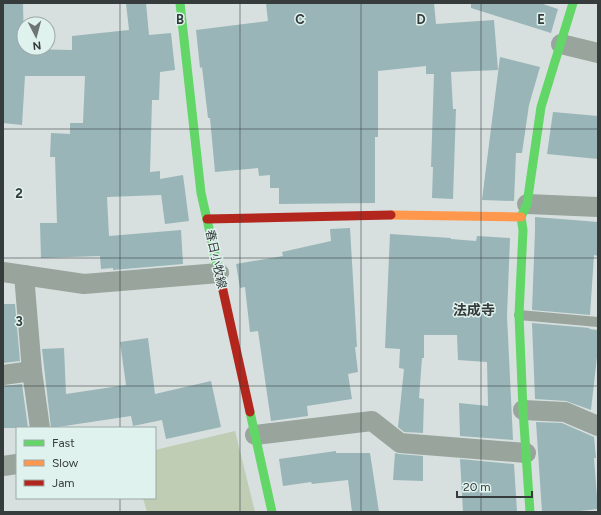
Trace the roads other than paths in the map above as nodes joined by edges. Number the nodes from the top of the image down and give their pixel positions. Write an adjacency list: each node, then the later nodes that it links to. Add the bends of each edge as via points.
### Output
1 (180, 3): 7 (street, 春日小牧線, via 201,194)
2 (573, 3): 3 (street)
3 (561, 44): 4 (street); 6 (street, via 541,107)
4 (598, 53)
5 (598, 207): 6 (street)
6 (524, 210): 7 (street); 11 (street)
7 (207, 220): 9 (street, 春日小牧線)
8 (3, 272): 10 (street)
9 (219, 273): 10 (street, via 84,284); 18 (street, 春日小牧線)
10 (24, 275): 13 (street)
11 (519, 315): 12 (lane); 15 (street)
12 (598, 322)
13 (32, 371): 14 (street); 17 (street)
14 (3, 375)
15 (523, 410): 16 (street, via 565,412); 19 (street)
16 (598, 426)
17 (40, 427)
18 (255, 435): 19 (street, via 372,421 400,443); 22 (street, 春日小牧線)
19 (526, 453): 23 (street)
20 (16, 464): 21 (street)
21 (3, 466)
22 (272, 512)
23 (530, 512)

